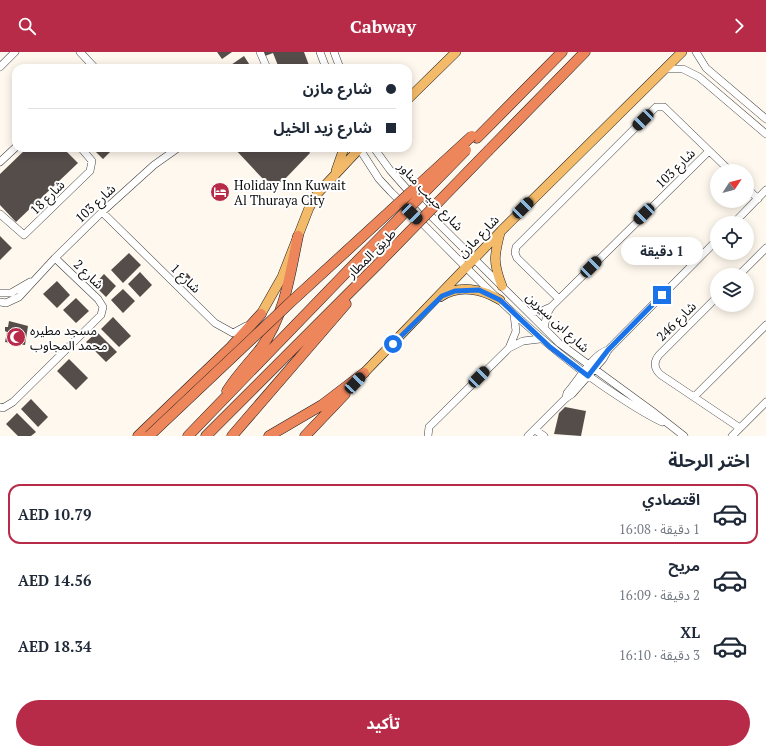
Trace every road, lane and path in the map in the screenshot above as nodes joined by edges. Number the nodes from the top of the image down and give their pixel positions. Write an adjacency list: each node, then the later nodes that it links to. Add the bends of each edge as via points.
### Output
1 (15, 52): 15 (street)
2 (80, 52): 11 (street)
3 (260, 52): 12 (street)
4 (320, 52): 13 (street)
5 (334, 52): 14 (street)
6 (456, 52): 17 (main road)
7 (562, 52): 22 (highway, طريق المطار, via 490,125)
8 (587, 52): 46 (highway, طريق المطار, bridge)
9 (682, 52): 16 (main road, شارع مازن)
10 (696, 52): 18 (street, via 706,68)
11 (91, 64)
12 (265, 64)
13 (324, 64)
14 (338, 64)
15 (0, 67)
16 (665, 69): 20 (street, via 683,69 693,73); 40 (main road, شارع مازن)
17 (412, 94)
18 (756, 111): 19 (street); 20 (street, via 751,113)
19 (766, 119)
20 (750, 121): 21 (street)
21 (766, 134)
22 (474, 137): 71 (highway, طريق المطار, bridge); 76 (highway, bridge, via 271,320)
23 (12, 151): 31 (street)
24 (709, 151): 32 (street, شارع 103); 52 (street, شارع 103); 52 (street, via 664,107 654,108 516,247 517,258)
25 (84, 152): 38 (street, شارع 18, via 92,161 90,171 24,235)
26 (171, 152): 37 (street, شارع 103)
27 (343, 152): 33 (main road)
28 (356, 152): 33 (main road)
29 (362, 152): 47 (street, شارع حبيب مناور, via 379,179)
30 (377, 152): 45 (street, شارع حبيب مناور, via 403,186)
31 (0, 162)
32 (723, 164)
33 (334, 176): 41 (main road, via 317,194)
34 (766, 190): 36 (street)
35 (754, 195): 36 (street)
36 (758, 199): 39 (street)
37 (102, 212): 44 (street, شارع 103); 59 (street, شارع 1, via 211,319 227,331 233,333 241,330)
38 (0, 214)
39 (741, 216)
40 (501, 230): 45 (main road, شارع مازن); 50 (main road, via 494,257)
41 (298, 236): 59 (main road, via 282,277); 71 (highway, via 282,308 273,328 261,347 236,376)
42 (710, 247): 65 (street)
43 (766, 248): 48 (street)
44 (55, 258): 49 (street, شارع 103); 70 (street, شارع 2, via 103,307 100,315 13,402 3,408)
45 (474, 258): 47 (main road, شارع مازن); 50 (street, شارع ابن سيرين)
46 (379, 263): 78 (highway, طريق المطار); 79 (highway)
47 (466, 267): 53 (street, شارع ابن سيرين); 55 (main road, شارع مازن)
48 (746, 268)
49 (33, 280): 51 (street, شارع 103, via 11,293); 54 (street, شارع 103, via 24,293 15,300)
50 (502, 286): 58 (street, شارع ابن سيرين)
51 (0, 293)
52 (559, 299): 57 (street, شارع 103)
53 (500, 300): 55 (main road, via 479,290 467,289 442,296); 60 (street, شارع ابن سيرين)
54 (0, 302)
55 (431, 304): 66 (main road, شارع مازن)
56 (710, 304): 68 (street, شارع 246, via 659,355 655,364 659,373)
57 (551, 306): 58 (street, شارع 103, via 542,311); 62 (street, شارع 103, via 546,314)
58 (529, 312): 62 (street, شارع ابن سيرين)
59 (261, 314): 75 (highway, via 231,348)
60 (514, 315): 63 (street, شارع ابن سيرين); 64 (street, via 516,332)
61 (766, 325): 68 (street)
62 (544, 328): 65 (street, شارع ابن سيرين)
63 (540, 338): 64 (street); 67 (street, شارع ابن سيرين)
64 (511, 345): 82 (street, via 429,427)
65 (592, 368): 67 (street); 72 (street, شارع ابن سيرين)
66 (364, 373): 80 (highway, via 322,405); 81 (highway)
67 (586, 374): 72 (street, شارع ابن سيرين, via 639,411); 74 (street, via 572,394)
68 (694, 397): 73 (street)
69 (766, 402): 73 (street)
70 (0, 406)
71 (216, 409): 77 (highway, طريق المطار)
72 (669, 426): 85 (street, شارع ابن سيرين)
73 (740, 428): 86 (street)
74 (535, 430): 83 (street); 84 (street)
75 (138, 436)
76 (149, 436)
77 (188, 436)
78 (206, 436)
79 (232, 436)
80 (269, 436)
81 (305, 436)
82 (428, 436)
83 (528, 436)
84 (544, 436)
85 (684, 436)
86 (732, 436)

